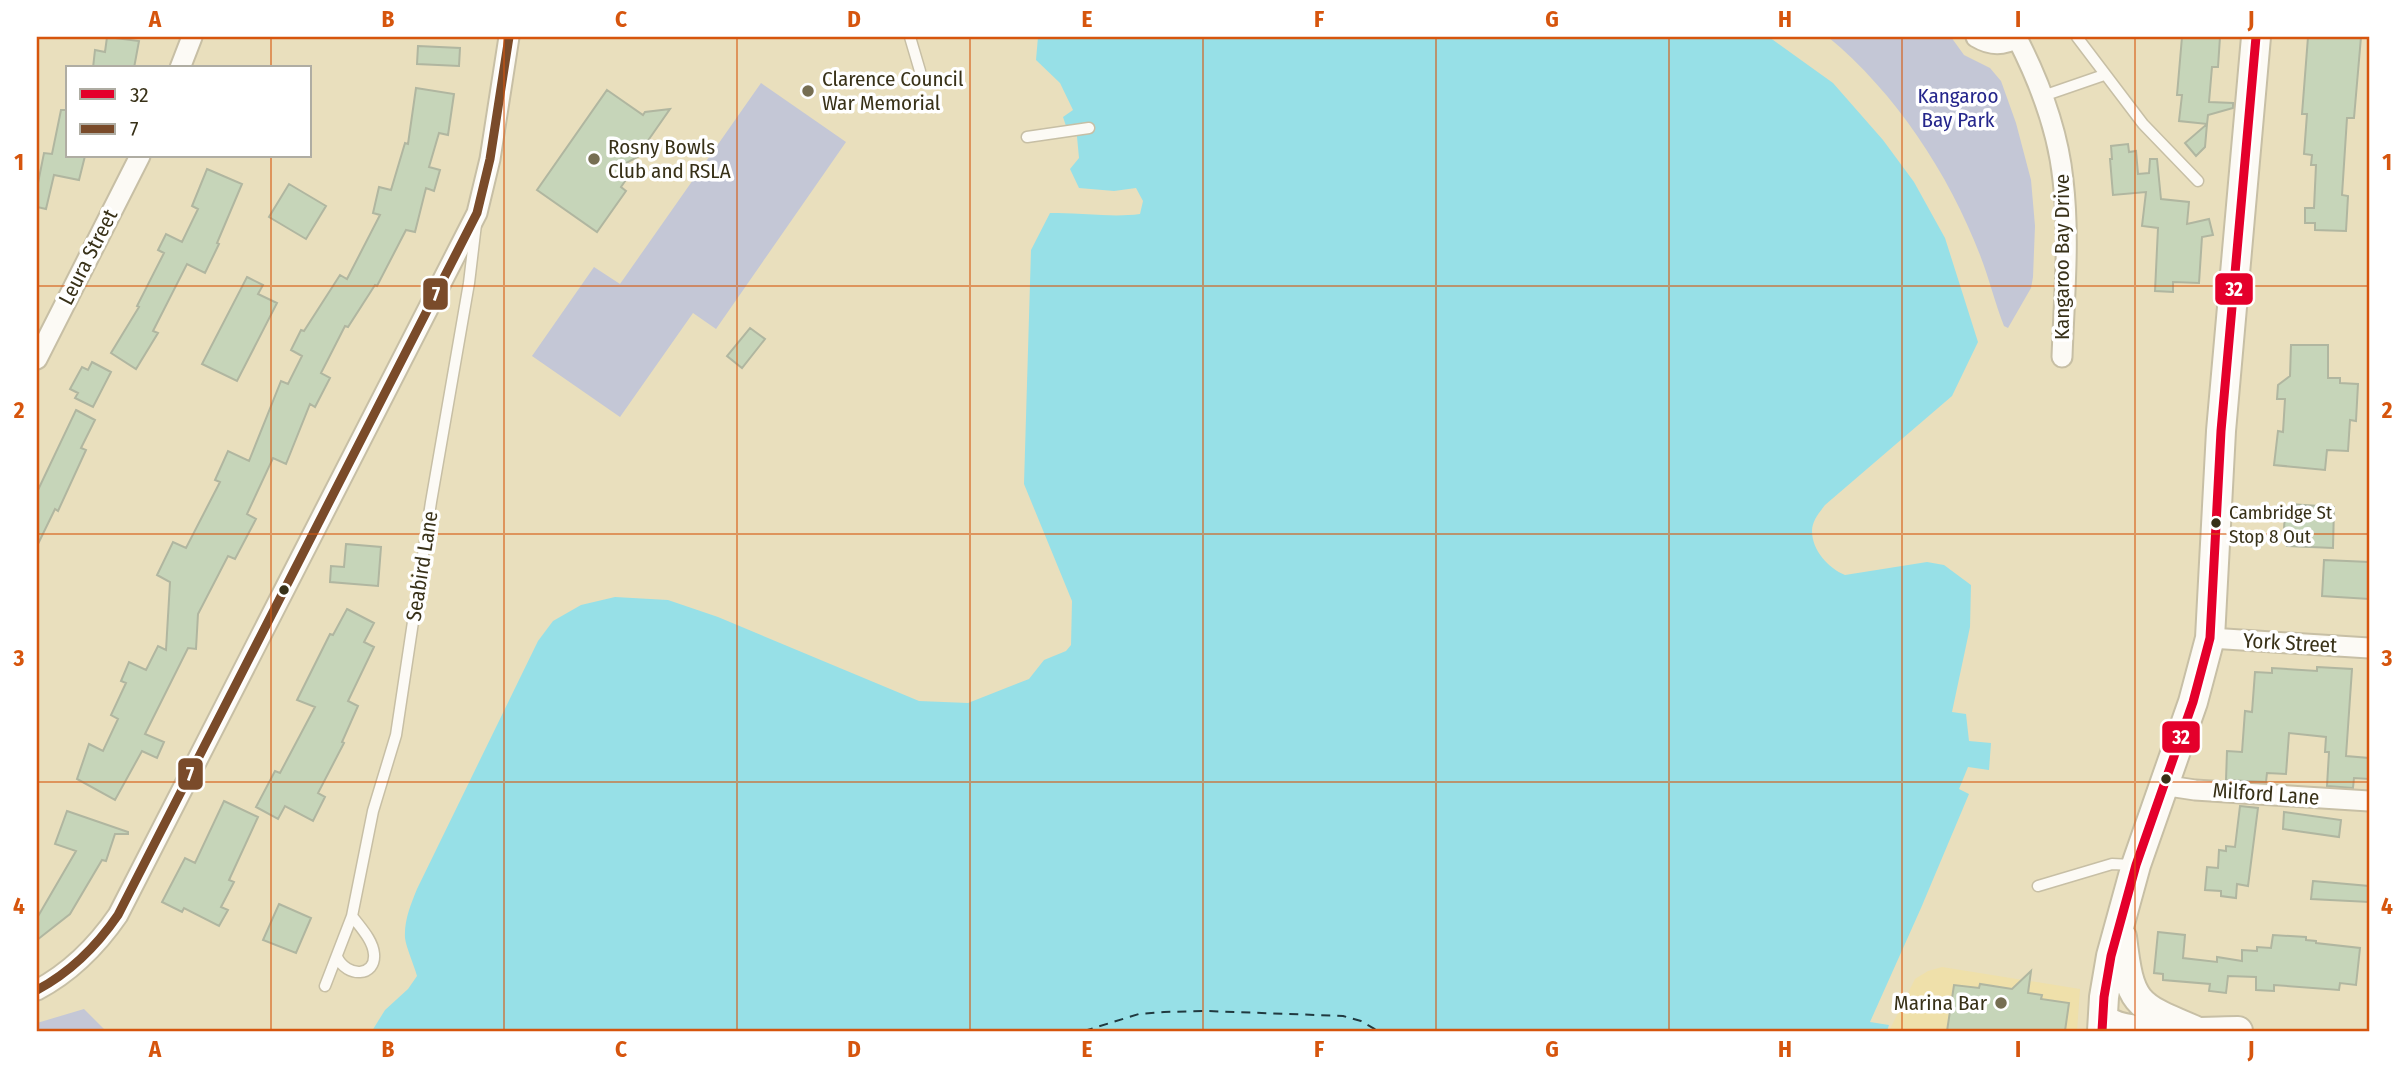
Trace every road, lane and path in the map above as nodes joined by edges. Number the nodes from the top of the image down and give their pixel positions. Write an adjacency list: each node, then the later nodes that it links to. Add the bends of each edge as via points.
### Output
1 (192, 37): 8 (street)
2 (509, 37): 16 (street)
3 (910, 37): 9 (lane)
4 (1976, 37): 7 (street, via 1996,45)
5 (2077, 37): 10 (lane)
6 (2256, 37): 19 (main road, via 2221,431)
7 (2018, 38): 11 (street, Kangaroo Bay Drive)
8 (181, 66)
9 (920, 71)
10 (2104, 75): 11 (lane); 15 (lane)
11 (2043, 96): 17 (street, Kangaroo Bay Drive, via 2064,182)
12 (1089, 128): 13 (lane)
13 (1027, 137)
14 (139, 158): 18 (street, Leura Street)
15 (2198, 181)
16 (477, 213): 25 (lane, Seabird Lane, via 396,735 373,811); 29 (street, via 124,904 101,940 71,969)
17 (2062, 357)
18 (37, 359)
19 (2210, 638): 20 (street, York Street); 21 (main road, via 2193,702)
20 (2369, 648)
21 (2162, 785): 22 (street, Milford Lane); 23 (main road)
22 (2369, 801)
23 (2136, 865): 24 (lane, via 2112,864); 26 (main road)
24 (2038, 886)
25 (352, 916): 27 (lane, Seabird Lane); 27 (lane, via 371,944 373,961 368,969 348,972)
26 (2120, 923): 30 (main road, via 2106,980); 31 (main road, via 2127,972 2136,997 2148,1009)
27 (337, 957): 28 (lane, Seabird Lane)
28 (325, 986)
29 (37, 990)
30 (2103, 1025): 31 (main road)
31 (2192, 1031): 32 (main road)
32 (2238, 1031)

